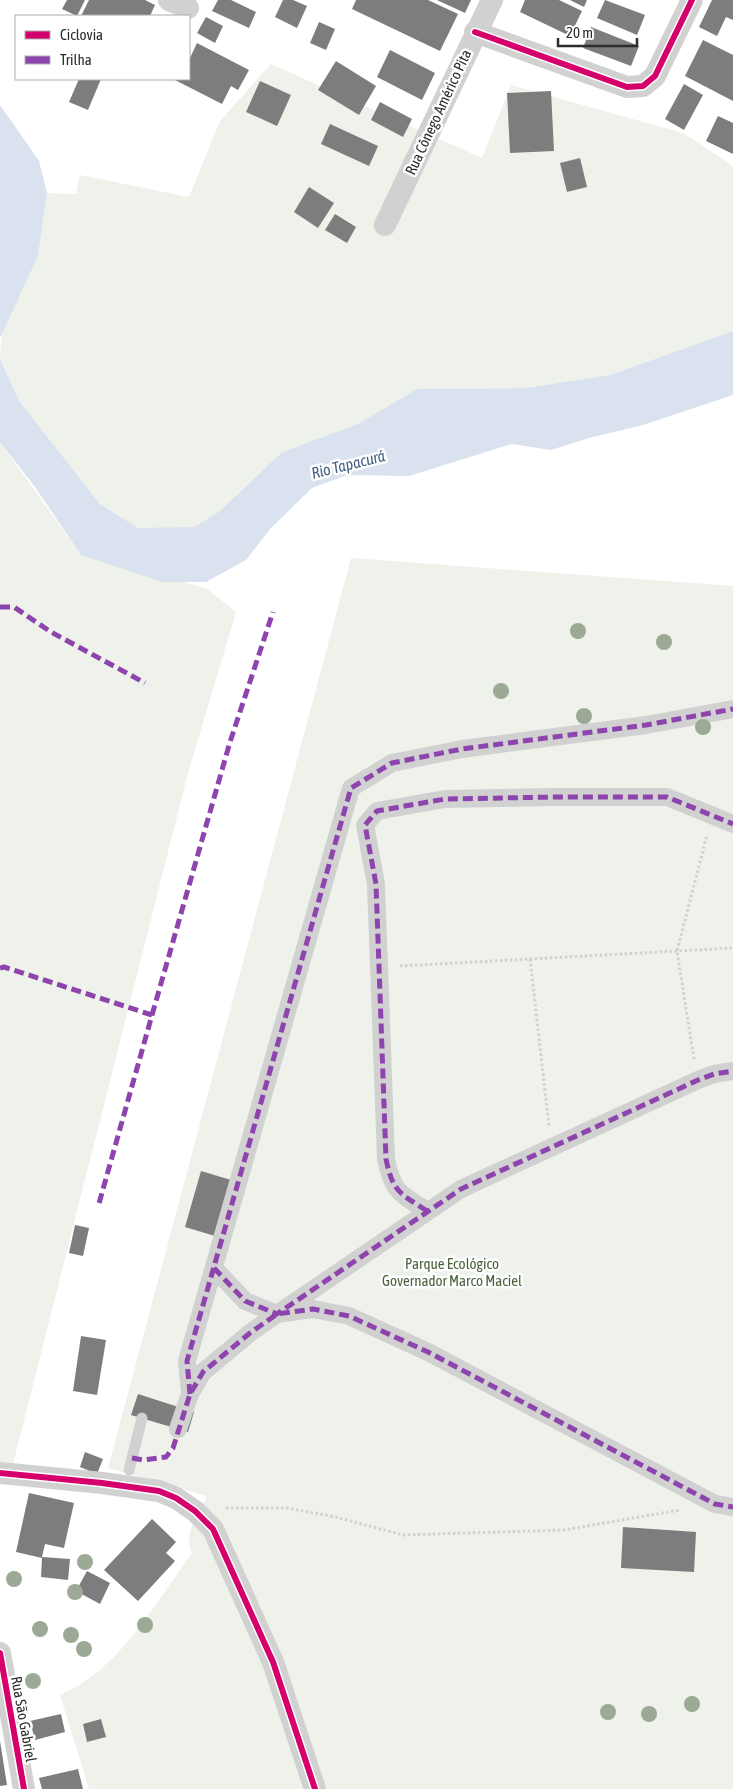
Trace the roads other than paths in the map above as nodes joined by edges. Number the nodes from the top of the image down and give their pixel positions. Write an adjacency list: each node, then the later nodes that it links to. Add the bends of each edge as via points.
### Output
1 (492, 0): 3 (street, Rua Cônego Américo Pita)
2 (692, 0): 3 (street, via 655,76 643,86 627,87)
3 (475, 32): 4 (street, Rua Cônego Américo Pita)
4 (385, 225)
5 (733, 709): 9 (street, via 646,726 453,750 392,763 351,788)
6 (733, 824): 8 (street, via 667,797 445,798 377,811 365,825 376,884 386,1159 391,1181 398,1192)
7 (733, 1071): 8 (street, via 698,1080 551,1146 460,1189)
8 (427, 1211): 10 (street)
9 (214, 1268): 10 (street, via 245,1301); 11 (street, via 187,1361)
10 (277, 1314): 11 (street, via 203,1372); 16 (street, via 313,1309 349,1316 428,1352 716,1504)
11 (190, 1394): 13 (street)
12 (142, 1418): 15 (lane)
13 (178, 1429)
14 (0, 1473): 15 (street)
15 (127, 1478): 19 (street, via 176,1498 213,1529 273,1662)
16 (733, 1507)
17 (0, 1653): 18 (street, Rua São Gabriel)
18 (24, 1789)
19 (315, 1789)

